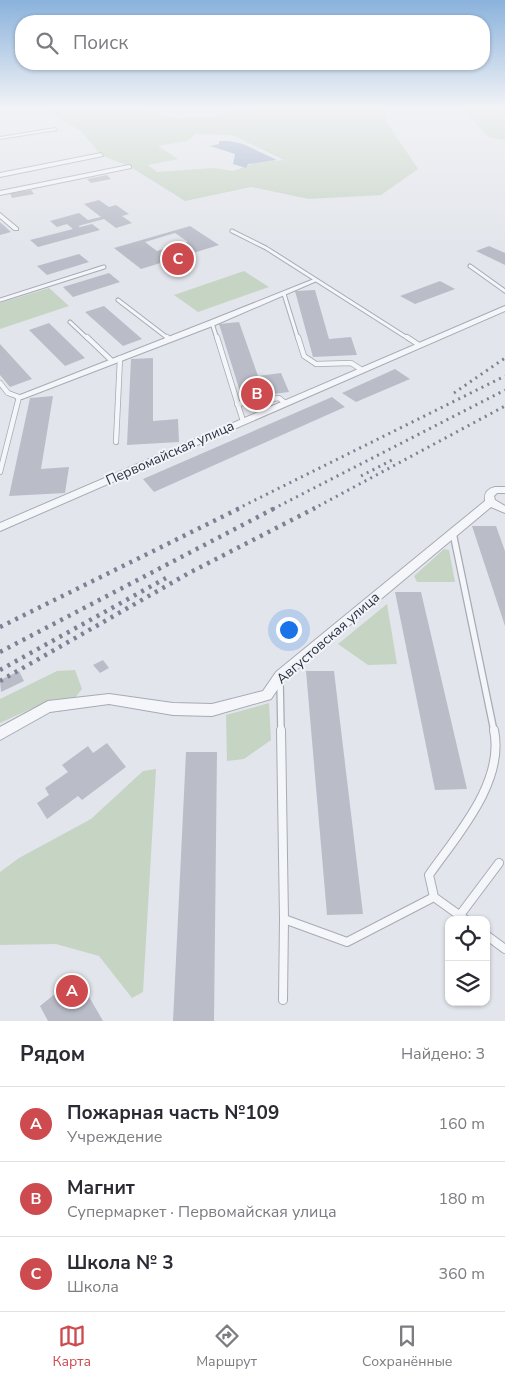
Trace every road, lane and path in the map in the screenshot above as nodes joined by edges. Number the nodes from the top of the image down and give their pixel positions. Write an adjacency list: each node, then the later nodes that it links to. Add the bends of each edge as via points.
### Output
1 (100, 155): 3 (street)
2 (129, 167): 4 (street)
3 (0, 175)
4 (0, 193)
5 (0, 215): 6 (street)
6 (16, 229)
7 (232, 231): 10 (lane)
8 (470, 266): 11 (lane)
9 (104, 267): 13 (lane)
10 (316, 280): 12 (street); 19 (lane)
11 (505, 291)
12 (284, 294): 17 (street); 21 (lane, via 304,356 316,364 351,363)
13 (0, 300)
14 (118, 300): 18 (lane)
15 (505, 308): 19 (street, Первомайская улица)
16 (70, 322): 20 (lane)
17 (212, 323): 18 (street); 25 (lane)
18 (169, 339): 20 (street)
19 (420, 345): 21 (street, Первомайская улица)
20 (116, 360): 23 (street); 27 (lane)
21 (362, 370): 24 (street, Первомайская улица)
22 (0, 383): 23 (lane, via 8,393)
23 (19, 398): 28 (lane)
24 (285, 403): 25 (lane, via 279,398); 26 (street, Первомайская улица)
25 (237, 404): 26 (lane)
26 (243, 422): 32 (street, Первомайская улица)
27 (116, 442)
28 (0, 472)
29 (505, 490): 30 (street, Августовская улица, via 495,490 489,495)
30 (490, 502): 31 (street); 33 (street, Августовская улица)
31 (505, 510)
32 (0, 527)
33 (453, 533): 34 (street, Августовская улица); 37 (lane, via 495,735 496,758 479,803 429,875)
34 (280, 676): 35 (street, Августовская улица, via 267,695 212,710 173,709 108,699 48,707); 40 (lane)
35 (0, 734)
36 (499, 863): 39 (lane)
37 (434, 897): 38 (lane); 40 (lane, via 347,942)
38 (459, 916)
39 (463, 916)
40 (284, 919): 43 (lane)
41 (490, 938): 42 (lane)
42 (505, 949)
43 (283, 1000)

